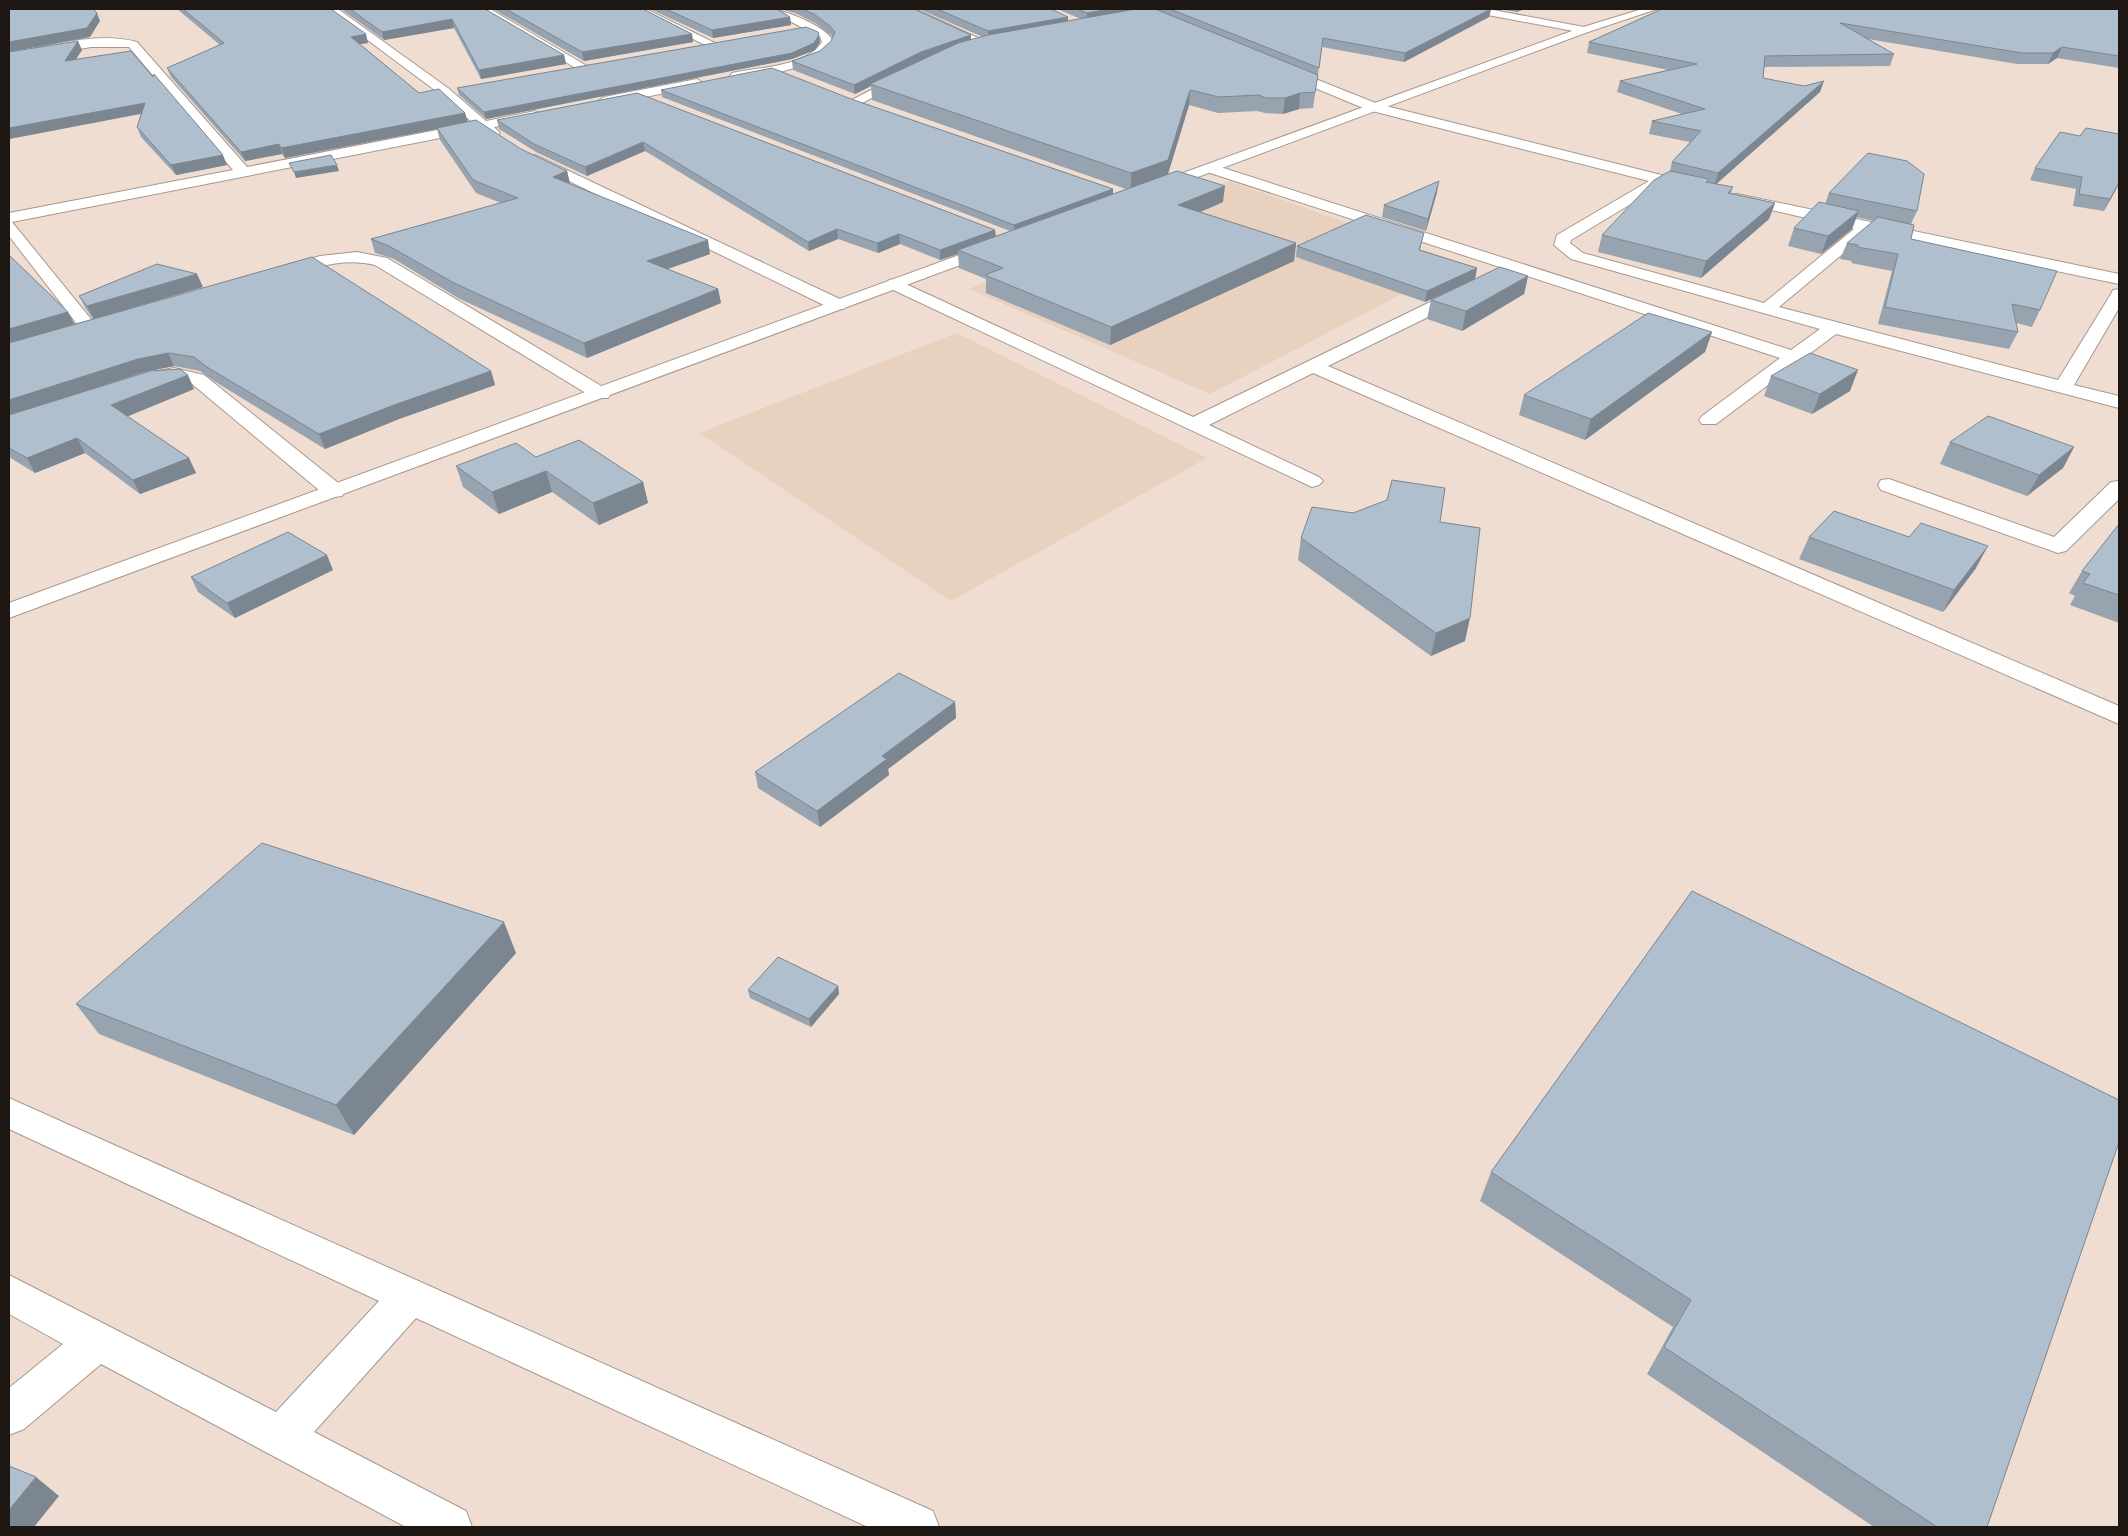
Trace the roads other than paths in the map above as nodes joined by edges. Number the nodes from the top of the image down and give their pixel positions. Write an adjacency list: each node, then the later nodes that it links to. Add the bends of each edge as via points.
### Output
1 (331, 9): 26 (street)
2 (483, 9): 20 (street, via 585,66)
3 (638, 9): 15 (street, via 715,43)
4 (907, 9): 16 (street, via 992,44)
5 (1472, 9): 11 (street)
6 (1540, 9): 11 (street)
7 (1635, 9): 13 (street)
8 (1652, 9): 13 (street)
9 (804, 10): 10 (street)
10 (777, 11): 12 (street)
11 (1520, 18): 13 (street)
12 (809, 27): 14 (street); 19 (street, via 828,38 825,49 805,60)
13 (1587, 29): 30 (street)
14 (791, 30)
15 (692, 47)
16 (970, 50)
17 (9, 57): 37 (street, via 103,43 131,43)
18 (1271, 65): 30 (street)
19 (774, 69): 22 (street); 23 (street)
20 (561, 70)
21 (915, 71): 31 (street, via 851,100)
22 (792, 76)
23 (725, 78)
24 (706, 82): 27 (street)
25 (463, 88): 26 (street)
26 (444, 92): 33 (street)
27 (638, 94): 28 (street); 29 (street)
28 (589, 104)
29 (666, 105)
30 (1373, 107): 36 (street); 38 (street)
31 (874, 108)
32 (550, 112): 33 (street)
33 (482, 126): 34 (street); 37 (street)
34 (506, 142)
35 (522, 152): 51 (street)
36 (1209, 168): 40 (street); 46 (street)
37 (243, 172): 42 (street)
38 (1661, 180): 39 (street); 52 (street, via 1563,238 1562,246 1577,256)
39 (1706, 191)
40 (1139, 194)
41 (1724, 195): 44 (street)
42 (9, 218)
43 (9, 226): 55 (street)
44 (1866, 227): 48 (street); 52 (street)
45 (1005, 243): 49 (street)
46 (1516, 267): 57 (street); 58 (street)
47 (268, 276): 61 (street, via 329,259 364,257 381,261)
48 (2119, 279)
49 (894, 284): 51 (street); 64 (street)
50 (2119, 294): 60 (street)
51 (838, 305): 61 (street)
52 (1767, 309): 54 (street)
53 (108, 323): 55 (street)
54 (1834, 327): 57 (street); 60 (street)
55 (90, 329): 56 (street)
56 (72, 334)
57 (1794, 357): 63 (street)
58 (1314, 368): 64 (street); 70 (street)
59 (132, 384): 68 (street, via 163,375 192,376)
60 (2064, 386): 62 (street)
61 (601, 394): 68 (street)
62 (2119, 402)
63 (1708, 420)
64 (1194, 424): 65 (street)
65 (1312, 481)
66 (1889, 485): 67 (street, via 2058,546)
67 (2119, 487)
68 (334, 491): 69 (street)
69 (9, 610)
70 (2119, 716)
71 (9, 1113): 73 (street)
72 (9, 1294): 74 (street)
73 (410, 1296): 76 (street); 78 (street)
74 (98, 1341): 75 (street); 76 (street)
75 (9, 1414)
76 (282, 1438): 77 (street)
77 (450, 1527)
78 (917, 1527)

